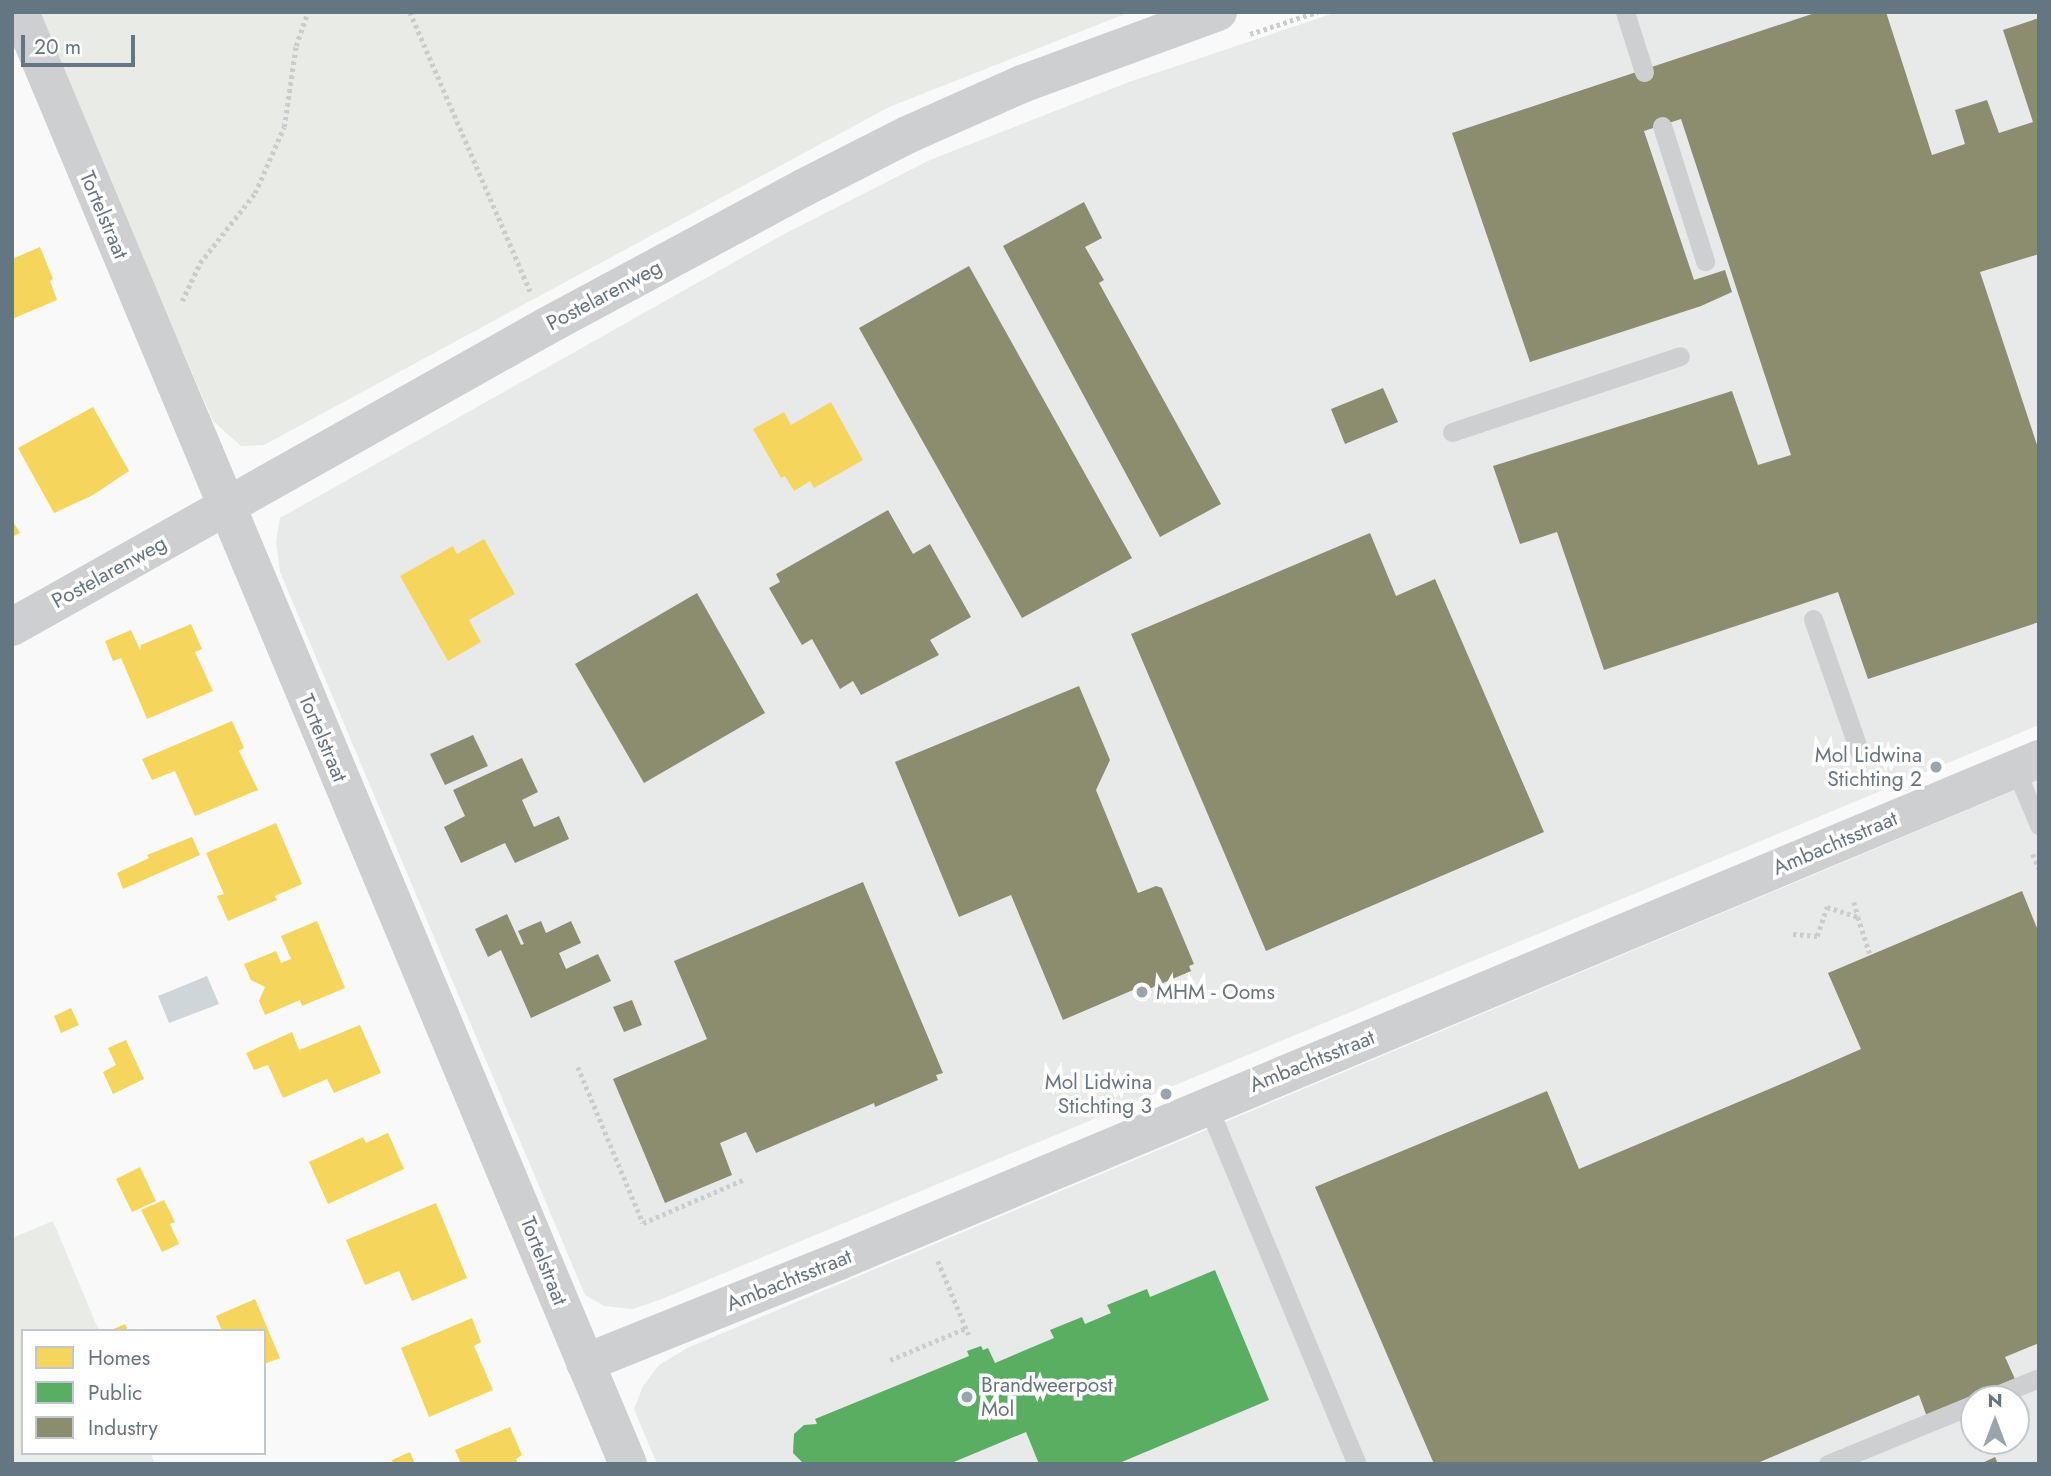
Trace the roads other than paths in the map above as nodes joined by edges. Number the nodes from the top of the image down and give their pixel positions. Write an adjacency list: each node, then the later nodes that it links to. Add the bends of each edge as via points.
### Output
1 (20, 12): 9 (street, Tortelstraat)
2 (1218, 12): 9 (street, Postelarenweg, via 1022,84 907,135 545,327)
3 (1625, 12): 4 (lane)
4 (1644, 72)
5 (1662, 125): 6 (lane)
6 (1705, 261)
7 (1680, 356): 8 (lane)
8 (1452, 432)
9 (227, 506): 11 (street, Postelarenweg); 16 (street, Tortelstraat)
10 (1813, 619): 12 (lane)
11 (12, 627)
12 (1860, 753)
13 (2027, 763): 14 (lane); 15 (street, Ambachtsstraat)
14 (2039, 825)
15 (1207, 1104): 16 (street, Ambachtsstraat); 21 (lane)
16 (585, 1363): 20 (street, Tortelstraat)
17 (2039, 1378): 18 (lane)
18 (2022, 1385)
19 (1960, 1410): 22 (lane)
20 (628, 1464)
21 (1357, 1464)
22 (1828, 1464)

